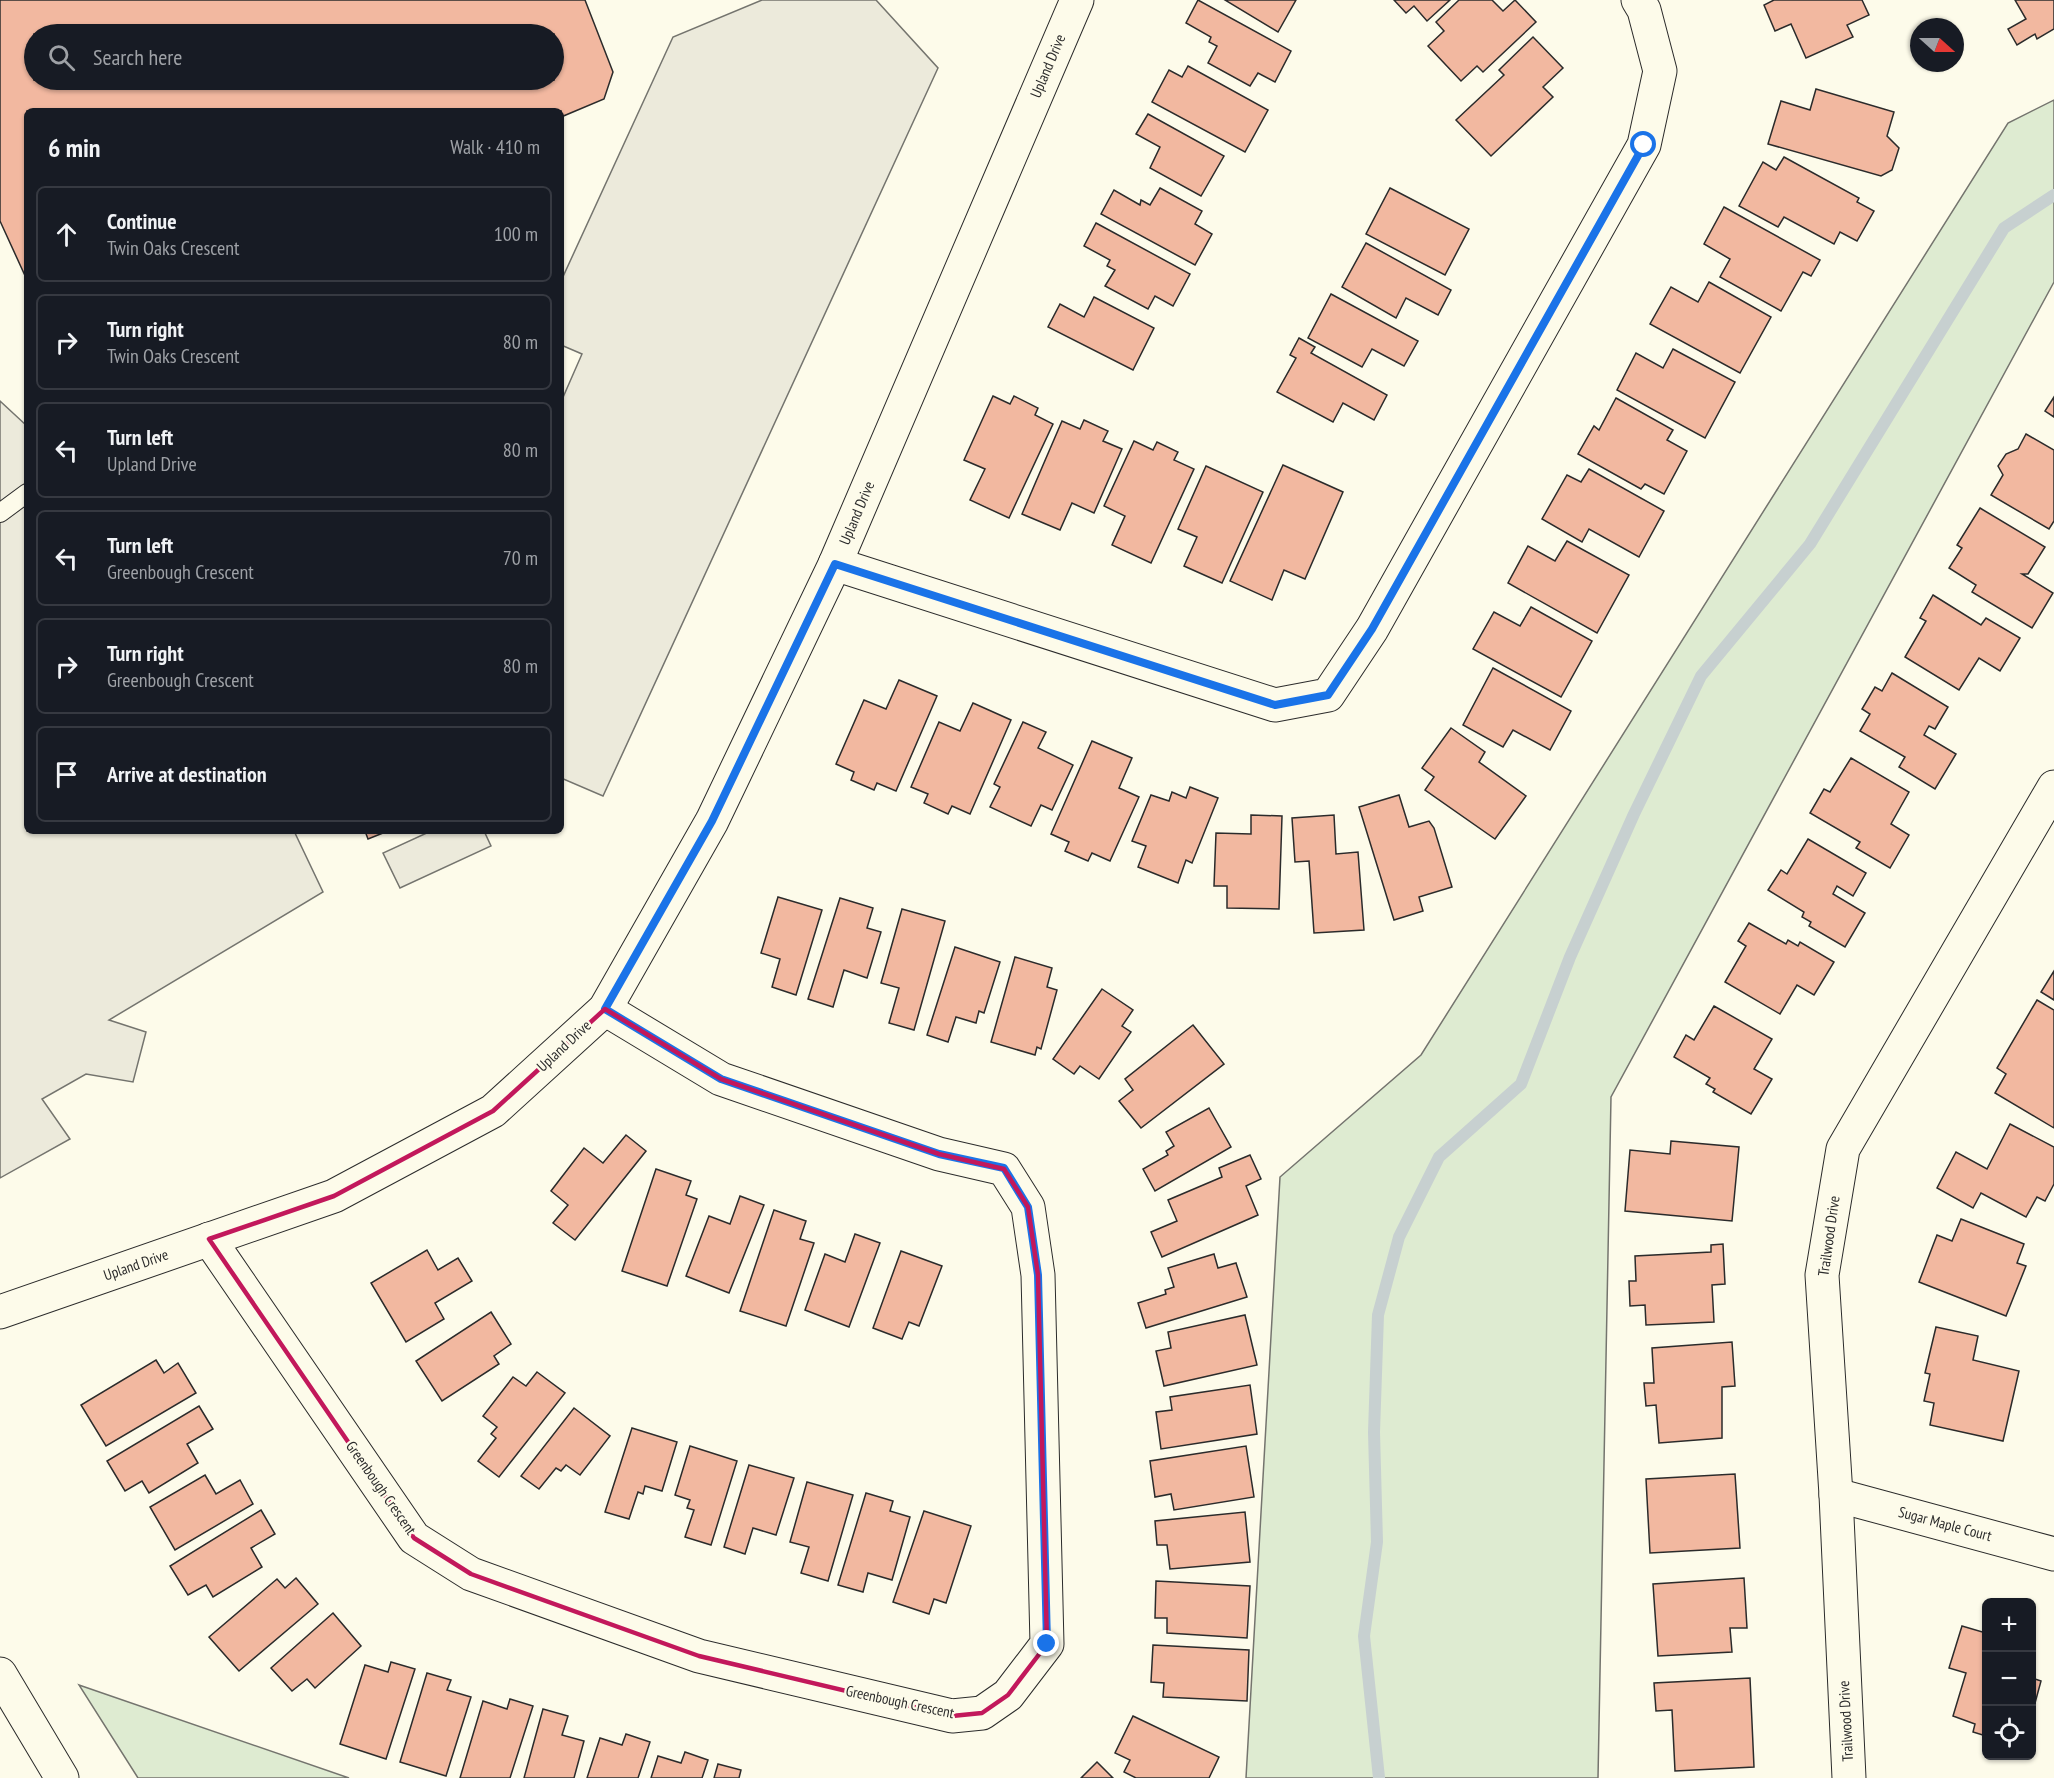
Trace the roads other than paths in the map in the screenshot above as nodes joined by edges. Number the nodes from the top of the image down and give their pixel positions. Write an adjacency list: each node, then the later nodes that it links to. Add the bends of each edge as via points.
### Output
1 (1077, 0): 5 (street, Upland Drive)
2 (1638, 0): 5 (street, via 1660,71 1644,145 1372,629 1328,695 1275,705)
3 (24, 495): 4 (lane)
4 (0, 513)
5 (835, 564): 7 (street, Upland Drive, via 712,821)
6 (2054, 787): 10 (street, Trailwood Drive, via 1843,1149 1822,1275)
7 (605, 1009): 8 (street, Upland Drive, via 493,1111 334,1196); 8 (street, Greenbough Crescent, via 721,1079 939,1154 1004,1168 1028,1207 1038,1275 1047,1644 1008,1695 982,1713 952,1716 699,1656 471,1574 414,1538)
8 (209, 1239): 9 (street, Upland Drive)
9 (0, 1312)
10 (1836, 1495): 11 (street, Sugar Maple Court); 14 (street, Trailwood Drive)
11 (2054, 1554)
12 (0, 1674): 13 (street)
13 (62, 1778)
14 (1849, 1778)

